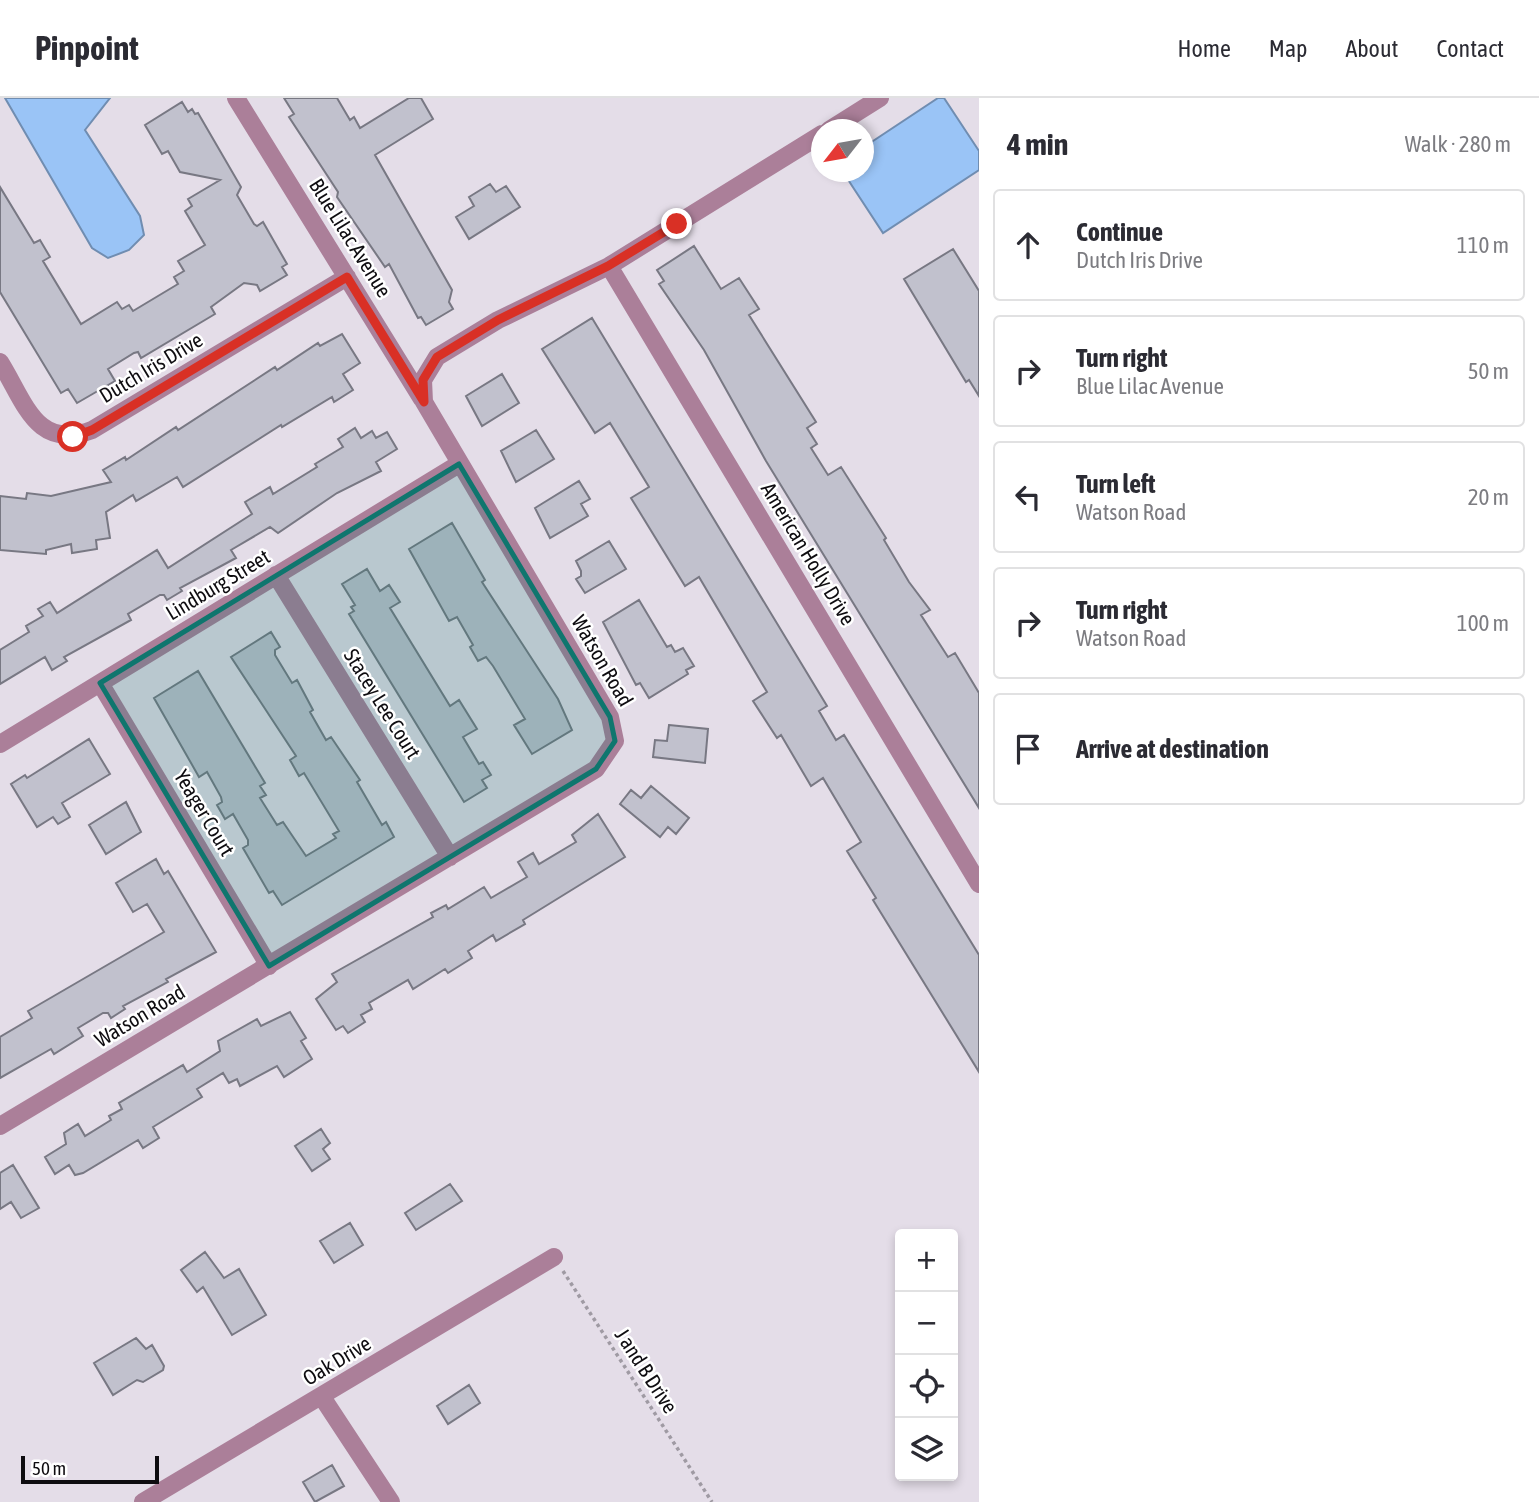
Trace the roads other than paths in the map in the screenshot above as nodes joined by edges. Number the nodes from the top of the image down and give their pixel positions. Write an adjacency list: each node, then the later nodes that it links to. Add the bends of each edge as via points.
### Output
1 (236, 98): 6 (street, Blue Lilac Avenue)
2 (880, 98): 3 (street)
3 (847, 119)
4 (811, 140): 5 (street)
5 (608, 266): 8 (street, via 498,320 437,357 423,380); 14 (street, American Holly Drive)
6 (347, 277): 7 (street, Dutch Iris Drive, via 92,430 73,437 57,437 42,429); 8 (street, Blue Lilac Avenue)
7 (0, 362)
8 (424, 402): 9 (street, Watson Road)
9 (460, 464): 10 (street, Lindburg Street); 13 (street, Watson Road, via 610,717 615,741 596,769)
10 (276, 575): 11 (street, Lindburg Street); 13 (street, Stacey Lee Court)
11 (100, 683): 12 (street, Lindburg Street); 16 (street, Yeager Court)
12 (0, 744)
13 (450, 857): 16 (street, Watson Road)
14 (973, 862): 15 (street, American Holly Drive)
15 (979, 884)
16 (269, 966): 17 (street, Watson Road)
17 (0, 1126)
18 (554, 1257): 19 (street, Oak Drive)
19 (322, 1397): 20 (street, Oak Drive); 21 (street)
20 (143, 1502)
21 (391, 1502)

